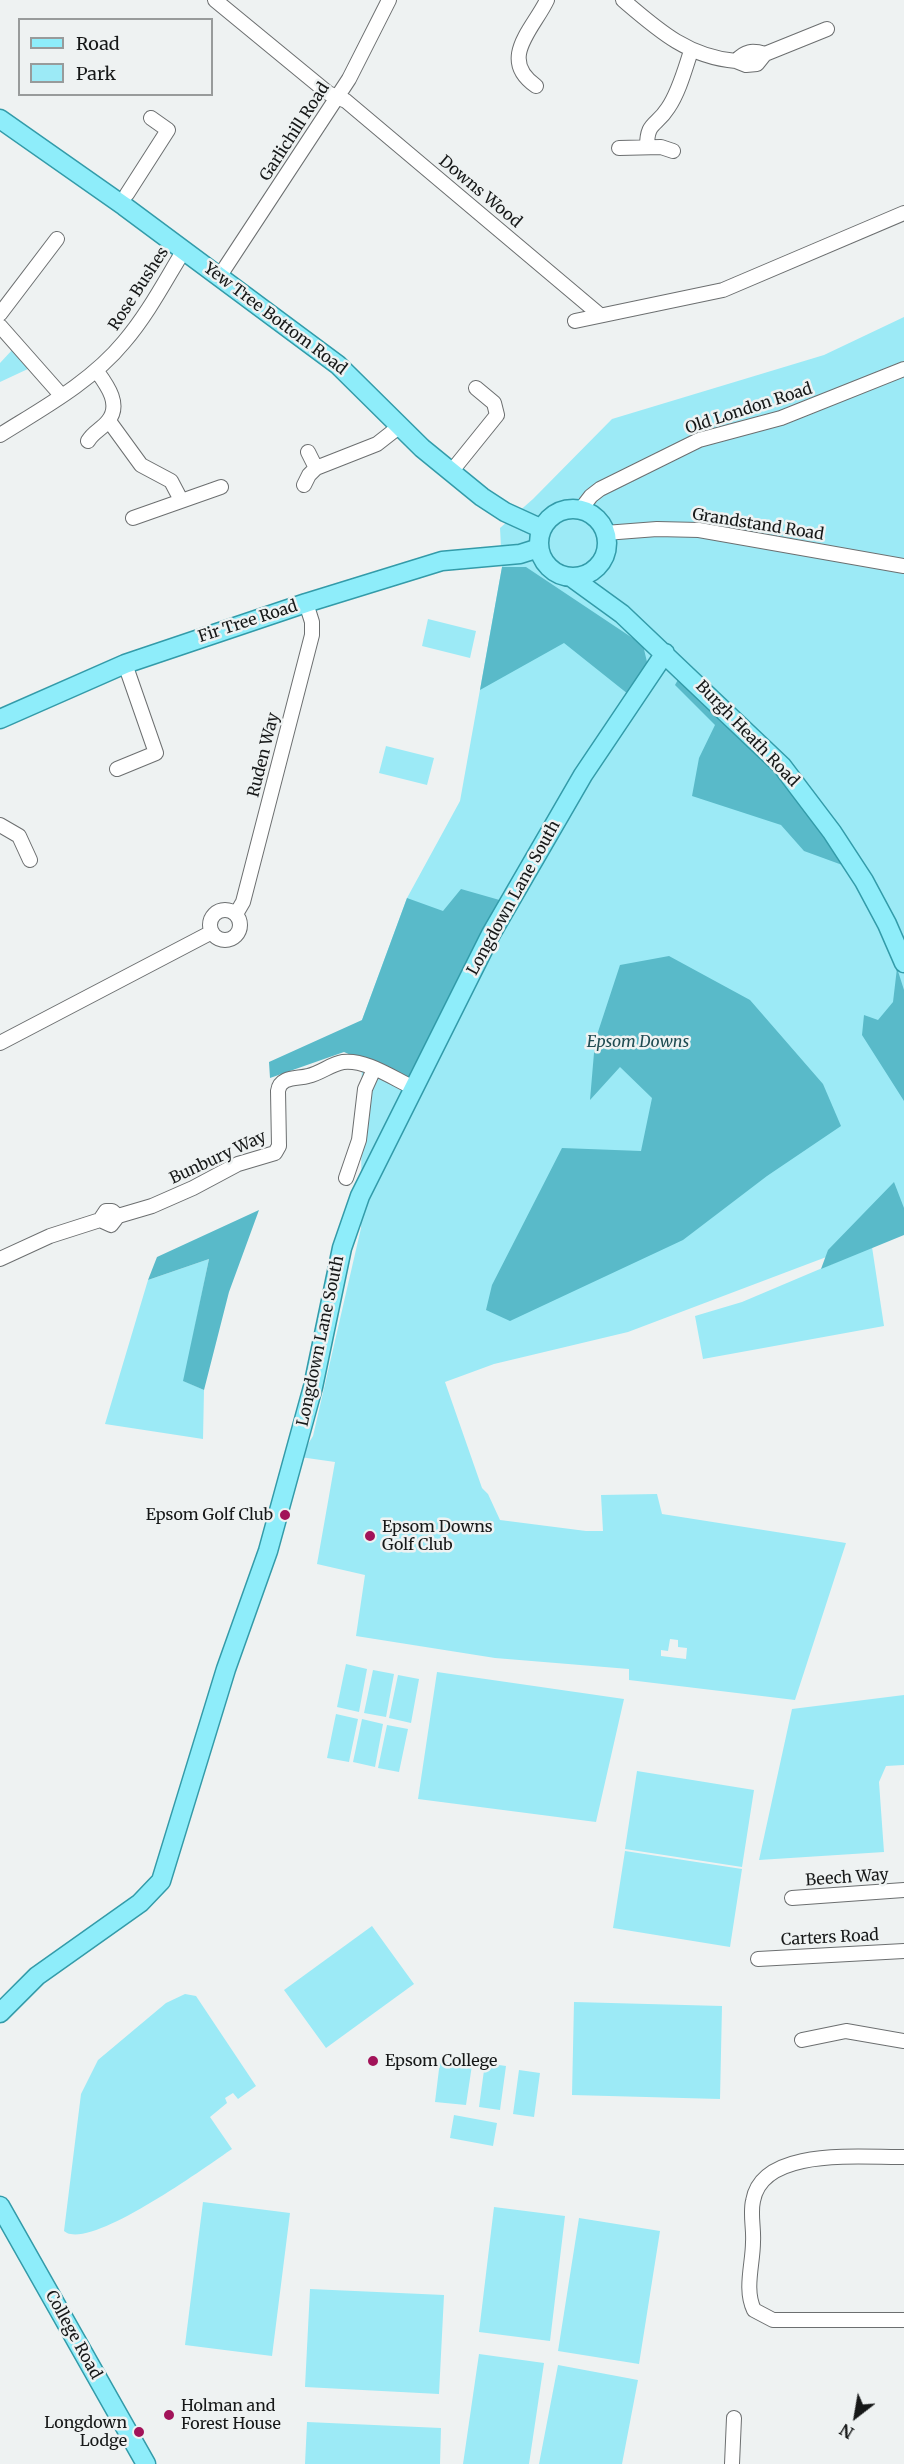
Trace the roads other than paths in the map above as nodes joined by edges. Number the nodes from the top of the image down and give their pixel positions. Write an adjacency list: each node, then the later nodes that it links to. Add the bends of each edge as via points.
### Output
1 (215, 0): 8 (street, Downs Wood)
2 (389, 0): 8 (street, Garlichill Road)
3 (547, 0): 7 (street, via 519,49 523,73)
4 (629, 2): 6 (street, via 672,41)
5 (827, 29): 6 (street, via 765,54 757,64 746,65)
6 (691, 51): 11 (street, via 668,109 650,125)
7 (536, 86)
8 (337, 97): 18 (street, Garlichill Road); 20 (street, Downs Wood)
9 (151, 118): 14 (street, via 168,130)
10 (0, 119): 17 (main road, Yew Tree Bottom Road)
11 (647, 147): 12 (street); 13 (street)
12 (619, 148)
13 (673, 151)
14 (127, 194)
15 (904, 213): 20 (street, via 723,290)
16 (57, 239): 19 (street)
17 (184, 250): 18 (main road, Yew Tree Bottom Road); 24 (street, Rose Bushes, via 144,316)
18 (219, 276): 28 (main road, Yew Tree Bottom Road, via 338,365)
19 (0, 314)
20 (600, 315): 21 (street)
21 (575, 321)
22 (0, 326): 26 (street)
23 (904, 369): 37 (street, Old London Road, via 782,418 699,440 600,489)
24 (96, 370): 26 (street, Rose Bushes); 27 (street, via 113,397)
25 (477, 387): 33 (street, via 494,403 497,415)
26 (62, 395): 29 (street, Rose Bushes)
27 (109, 421): 30 (street); 36 (street, via 141,465 171,481)
28 (400, 426): 32 (street, via 377,444); 33 (main road, Yew Tree Bottom Road)
29 (0, 435)
30 (88, 441)
31 (308, 452): 32 (street)
32 (316, 468): 34 (street)
33 (450, 472): 39 (main road, Yew Tree Bottom Road, via 494,506)
34 (304, 485)
35 (221, 487): 36 (street)
36 (181, 500): 38 (street)
37 (582, 509): 39 (main road, via 564,509); 40 (main road, via 594,516)
38 (134, 518)
39 (540, 528): 41 (main road)
40 (605, 533): 43 (main road); 44 (street, Grandstand Road, via 699,530)
41 (539, 548): 42 (main road, Fir Tree Road); 45 (main road)
42 (506, 556): 45 (main road, Fir Tree Road); 47 (main road, Fir Tree Road, via 442,561)
43 (603, 561): 46 (main road, via 586,574); 48 (main road, Burgh Heath Road, via 605,593)
44 (904, 566)
45 (549, 568): 46 (main road)
46 (570, 577): 48 (main road, Burgh Heath Road)
47 (306, 603): 50 (main road, Fir Tree Road); 55 (street, Ruden Way, via 312,635 243,902)
48 (622, 614): 49 (main road, Burgh Heath Road)
49 (665, 653): 57 (main road, Burgh Heath Road, via 755,739 804,794 864,881); 60 (main road, Longdown Lane South, via 583,775 491,934)
50 (124, 664): 51 (main road, Fir Tree Road); 52 (street, via 156,753)
51 (0, 719)
52 (117, 769)
53 (0, 825): 54 (street, via 14,830)
54 (30, 860)
55 (236, 914): 56 (street, via 226,910 216,913 211,922); 56 (street, Ruden Way, via 240,930 232,939 221,939)
56 (212, 932): 58 (street)
57 (904, 963)
58 (0, 1043)
59 (374, 1069): 60 (street, Bunbury Way); 61 (street, via 365,1089 359,1140); 62 (street, Bunbury Way, via 344,1062 286,1080 278,1087 279,1146 275,1153 238,1164 152,1206 118,1216 111,1225 100,1221 50,1236)
60 (414, 1088): 67 (main road, Longdown Lane South, via 360,1196 342,1248 319,1361 284,1495 162,1881 140,1903 37,1976)
61 (346, 1178)
62 (0, 1259)
63 (904, 1890): 64 (street, Beech Way)
64 (792, 1898)
65 (904, 1951): 66 (street, Carters Road)
66 (758, 1959)
67 (0, 2013)
68 (802, 2040): 69 (street, via 846,2031)
69 (904, 2041)
70 (904, 2157): 72 (street, via 802,2161 781,2166 767,2175 753,2201 749,2293 754,2310 773,2320)
71 (0, 2206): 74 (main road, College Road)
72 (904, 2320)
73 (734, 2418): 75 (street)
74 (146, 2464)
75 (732, 2464)

